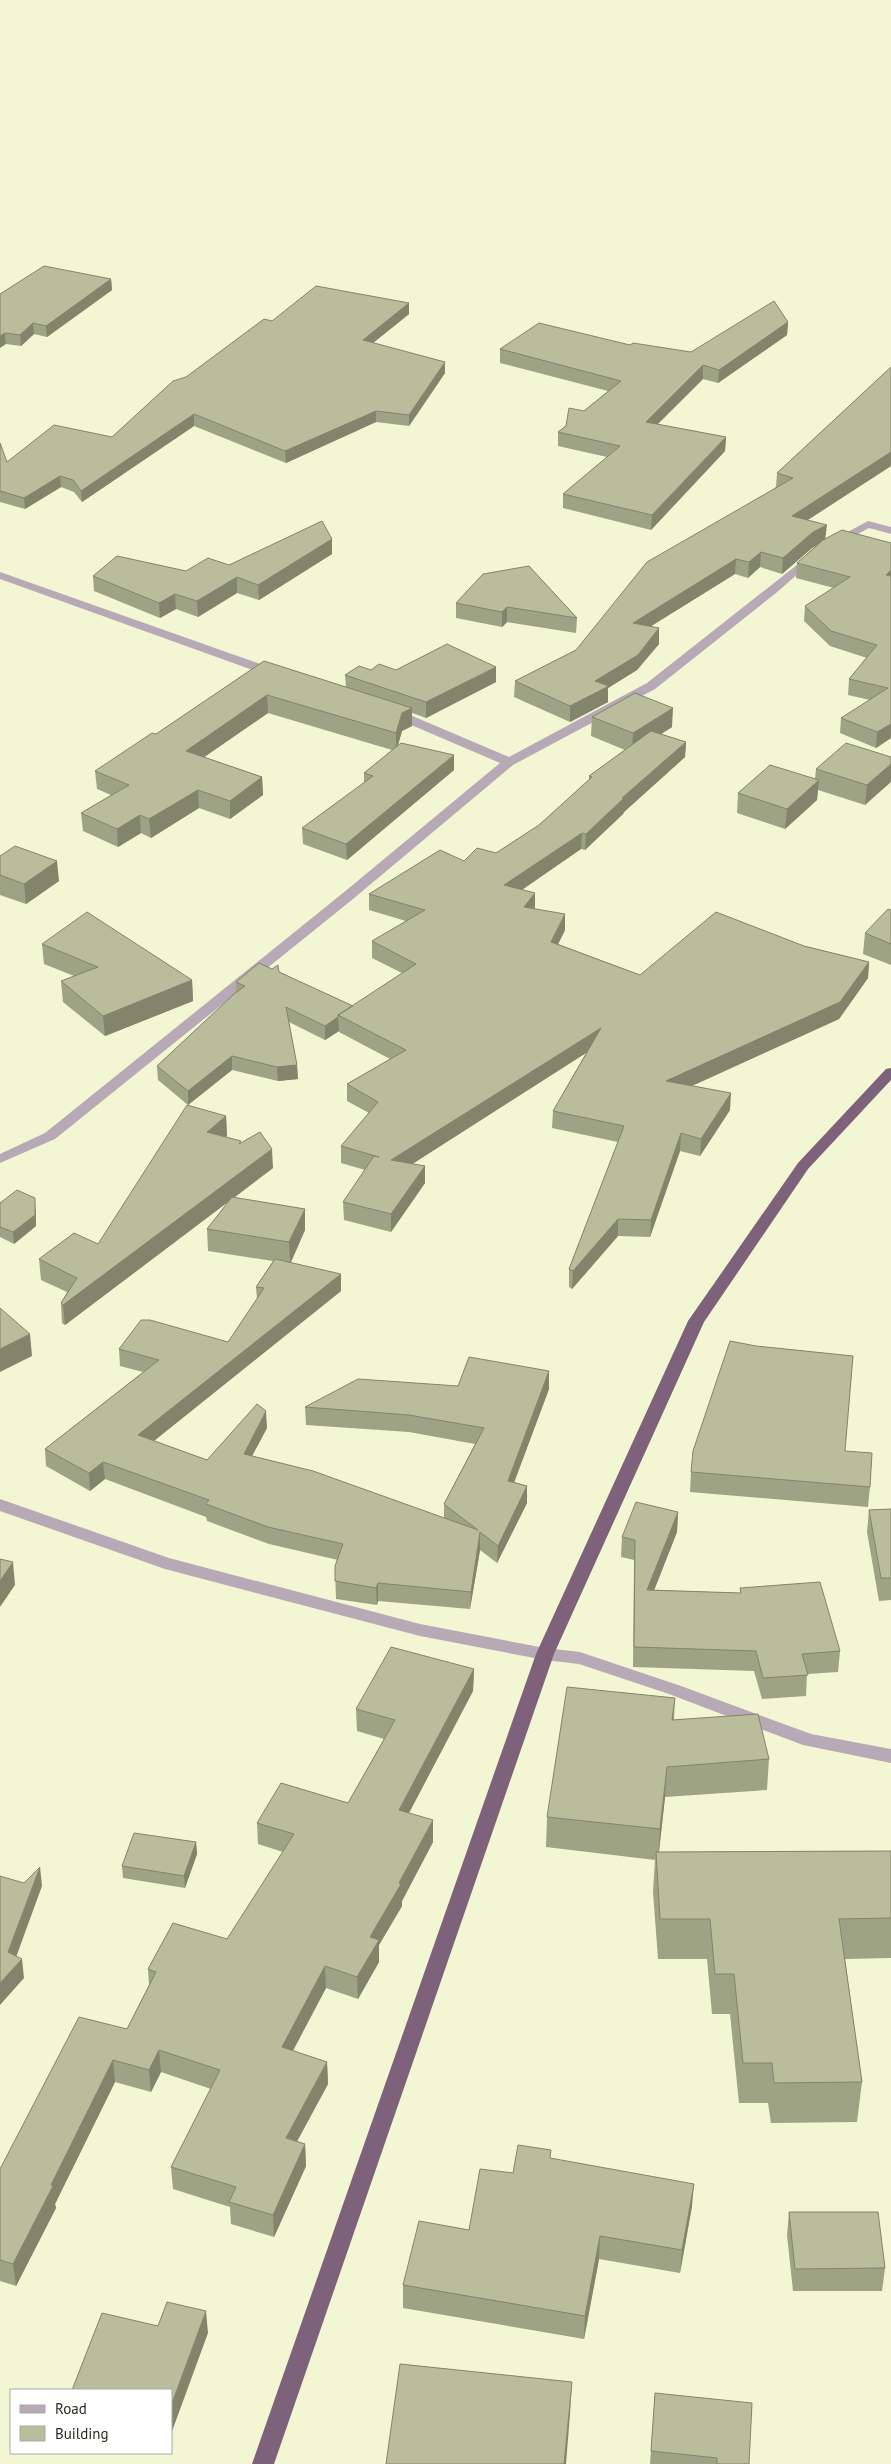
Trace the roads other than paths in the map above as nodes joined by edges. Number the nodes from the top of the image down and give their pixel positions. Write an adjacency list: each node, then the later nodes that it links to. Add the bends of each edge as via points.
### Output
1 (891, 531): 5 (street, via 868,524 817,551 652,686)
2 (0, 575): 3 (street)
3 (284, 677)
4 (383, 709): 5 (street)
5 (508, 762): 7 (street, via 348,896 50,1136)
6 (891, 1072): 9 (highway, via 802,1166 696,1322)
7 (0, 1159)
8 (0, 1505): 9 (street, via 165,1563 420,1630)
9 (545, 1654): 10 (street, via 580,1658 619,1670 809,1740); 11 (highway)
10 (891, 1756)
11 (263, 2464)

